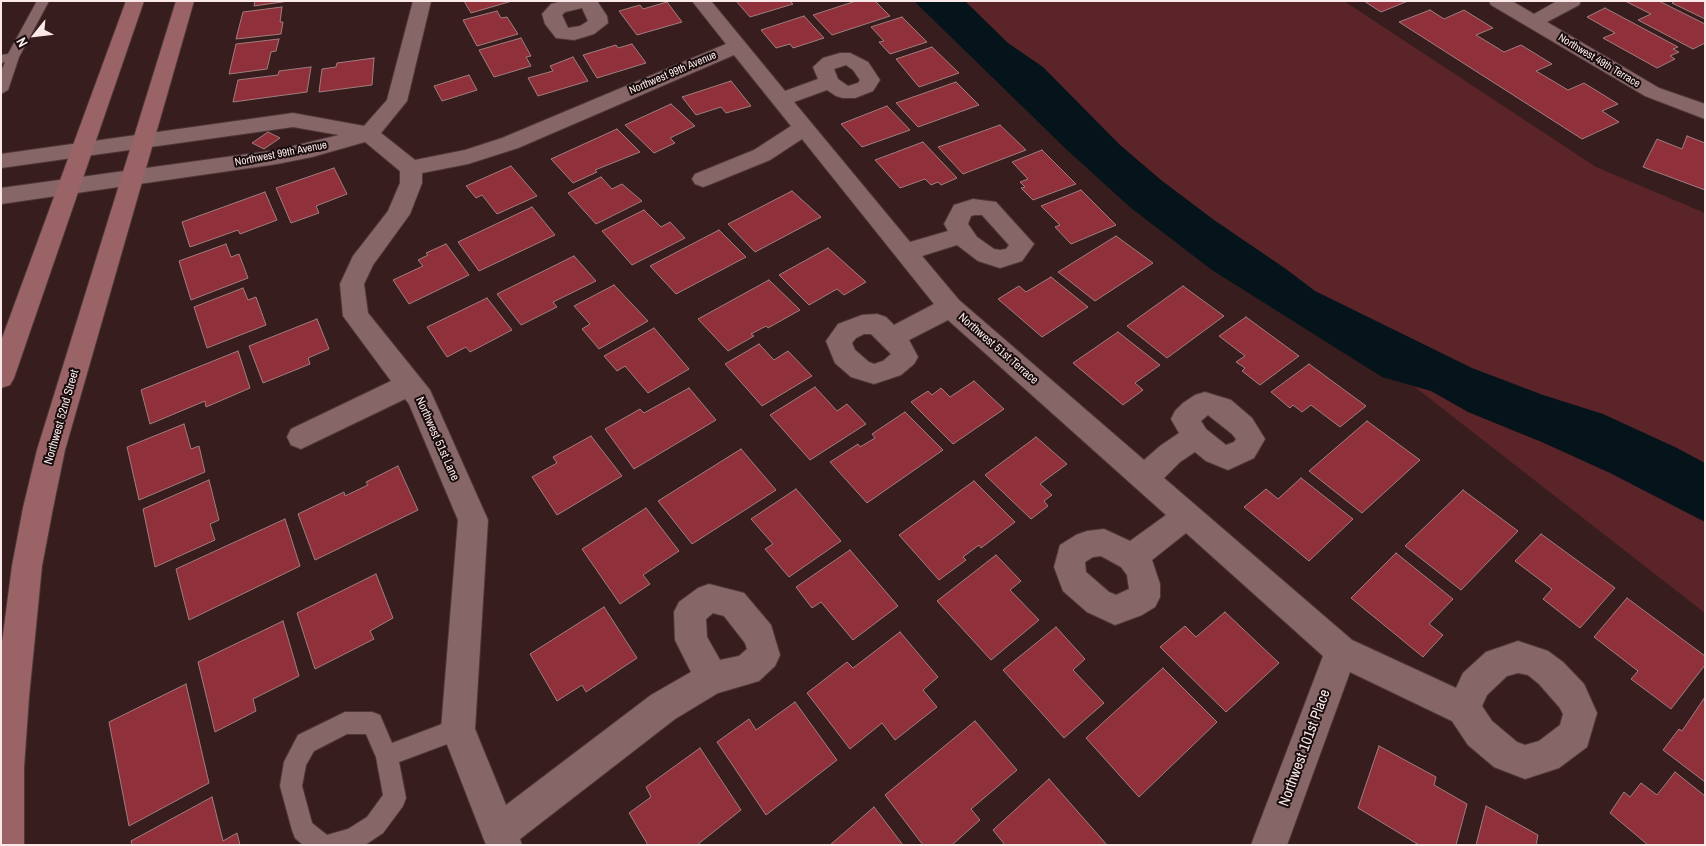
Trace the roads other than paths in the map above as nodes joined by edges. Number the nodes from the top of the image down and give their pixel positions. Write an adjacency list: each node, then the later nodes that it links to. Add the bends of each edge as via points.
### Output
1 (43, 1): 10 (lane)
2 (135, 1): 18 (street)
3 (185, 1): 17 (street, Northwest 52nd Street)
4 (422, 1): 16 (street, via 397,101)
5 (701, 1): 9 (street, Northwest 51st Terrace)
6 (1498, 1): 8 (street, Northwest 49th Terrace)
7 (1572, 1): 8 (street)
8 (1533, 22): 14 (street, Northwest 49th Terrace, via 1652,92)
9 (738, 46): 13 (street, Northwest 51st Terrace); 20 (street, Northwest 99th Avenue, via 510,143 468,157)
10 (7, 58): 12 (lane)
11 (829, 82): 13 (street)
12 (1, 90)
13 (782, 99): 15 (street, Northwest 51st Terrace)
14 (1705, 112)
15 (805, 127): 22 (street, via 762,155); 26 (street, Northwest 51st Terrace)
16 (369, 134): 17 (street, Northwest 99th Avenue, via 293,120); 20 (street); 21 (street, Northwest 99th Avenue, via 277,157)
17 (143, 140): 18 (street, Northwest 99th Avenue); 21 (street, Northwest 52nd Street)
18 (83, 149): 19 (street, Northwest 99th Avenue); 23 (street)
19 (1, 161)
20 (411, 168): 30 (street, Northwest 51st Lane, via 411,183 398,214 362,262 352,284 356,316)
21 (133, 176): 23 (street, Northwest 99th Avenue); 41 (street, Northwest 52nd Street, via 51,450 38,508 19,624)
22 (703, 179)
23 (70, 187): 24 (street, Northwest 99th Avenue); 29 (street)
24 (1, 196)
25 (962, 236): 26 (street)
26 (906, 252): 27 (street, Northwest 51st Terrace)
27 (950, 307): 28 (street); 33 (street, Northwest 51st Terrace)
28 (891, 338)
29 (1, 378)
30 (410, 384): 31 (street); 39 (street, Northwest 51st Lane, via 420,398 473,520)
31 (301, 436)
32 (1196, 437): 33 (street, via 1170,454)
33 (1145, 478): 34 (street, Northwest 51st Terrace)
34 (1188, 516): 35 (street); 36 (street, Northwest 51st Terrace)
35 (1132, 558)
36 (1341, 651): 38 (street, Northwest 51st Terrace); 46 (street, Northwest 101st Place)
37 (712, 678): 42 (street, via 662,707)
38 (1464, 709)
39 (458, 729): 40 (lane); 42 (street, Northwest 51st Lane)
40 (387, 756): 44 (lane, via 372,723 345,723 306,743 295,762 290,786 303,830); 45 (lane, via 395,798 374,825 353,839)
41 (4, 769): 43 (street, Northwest 52nd Street)
42 (501, 839)
43 (6, 845)
44 (322, 845)
45 (330, 845)
46 (1269, 845)

